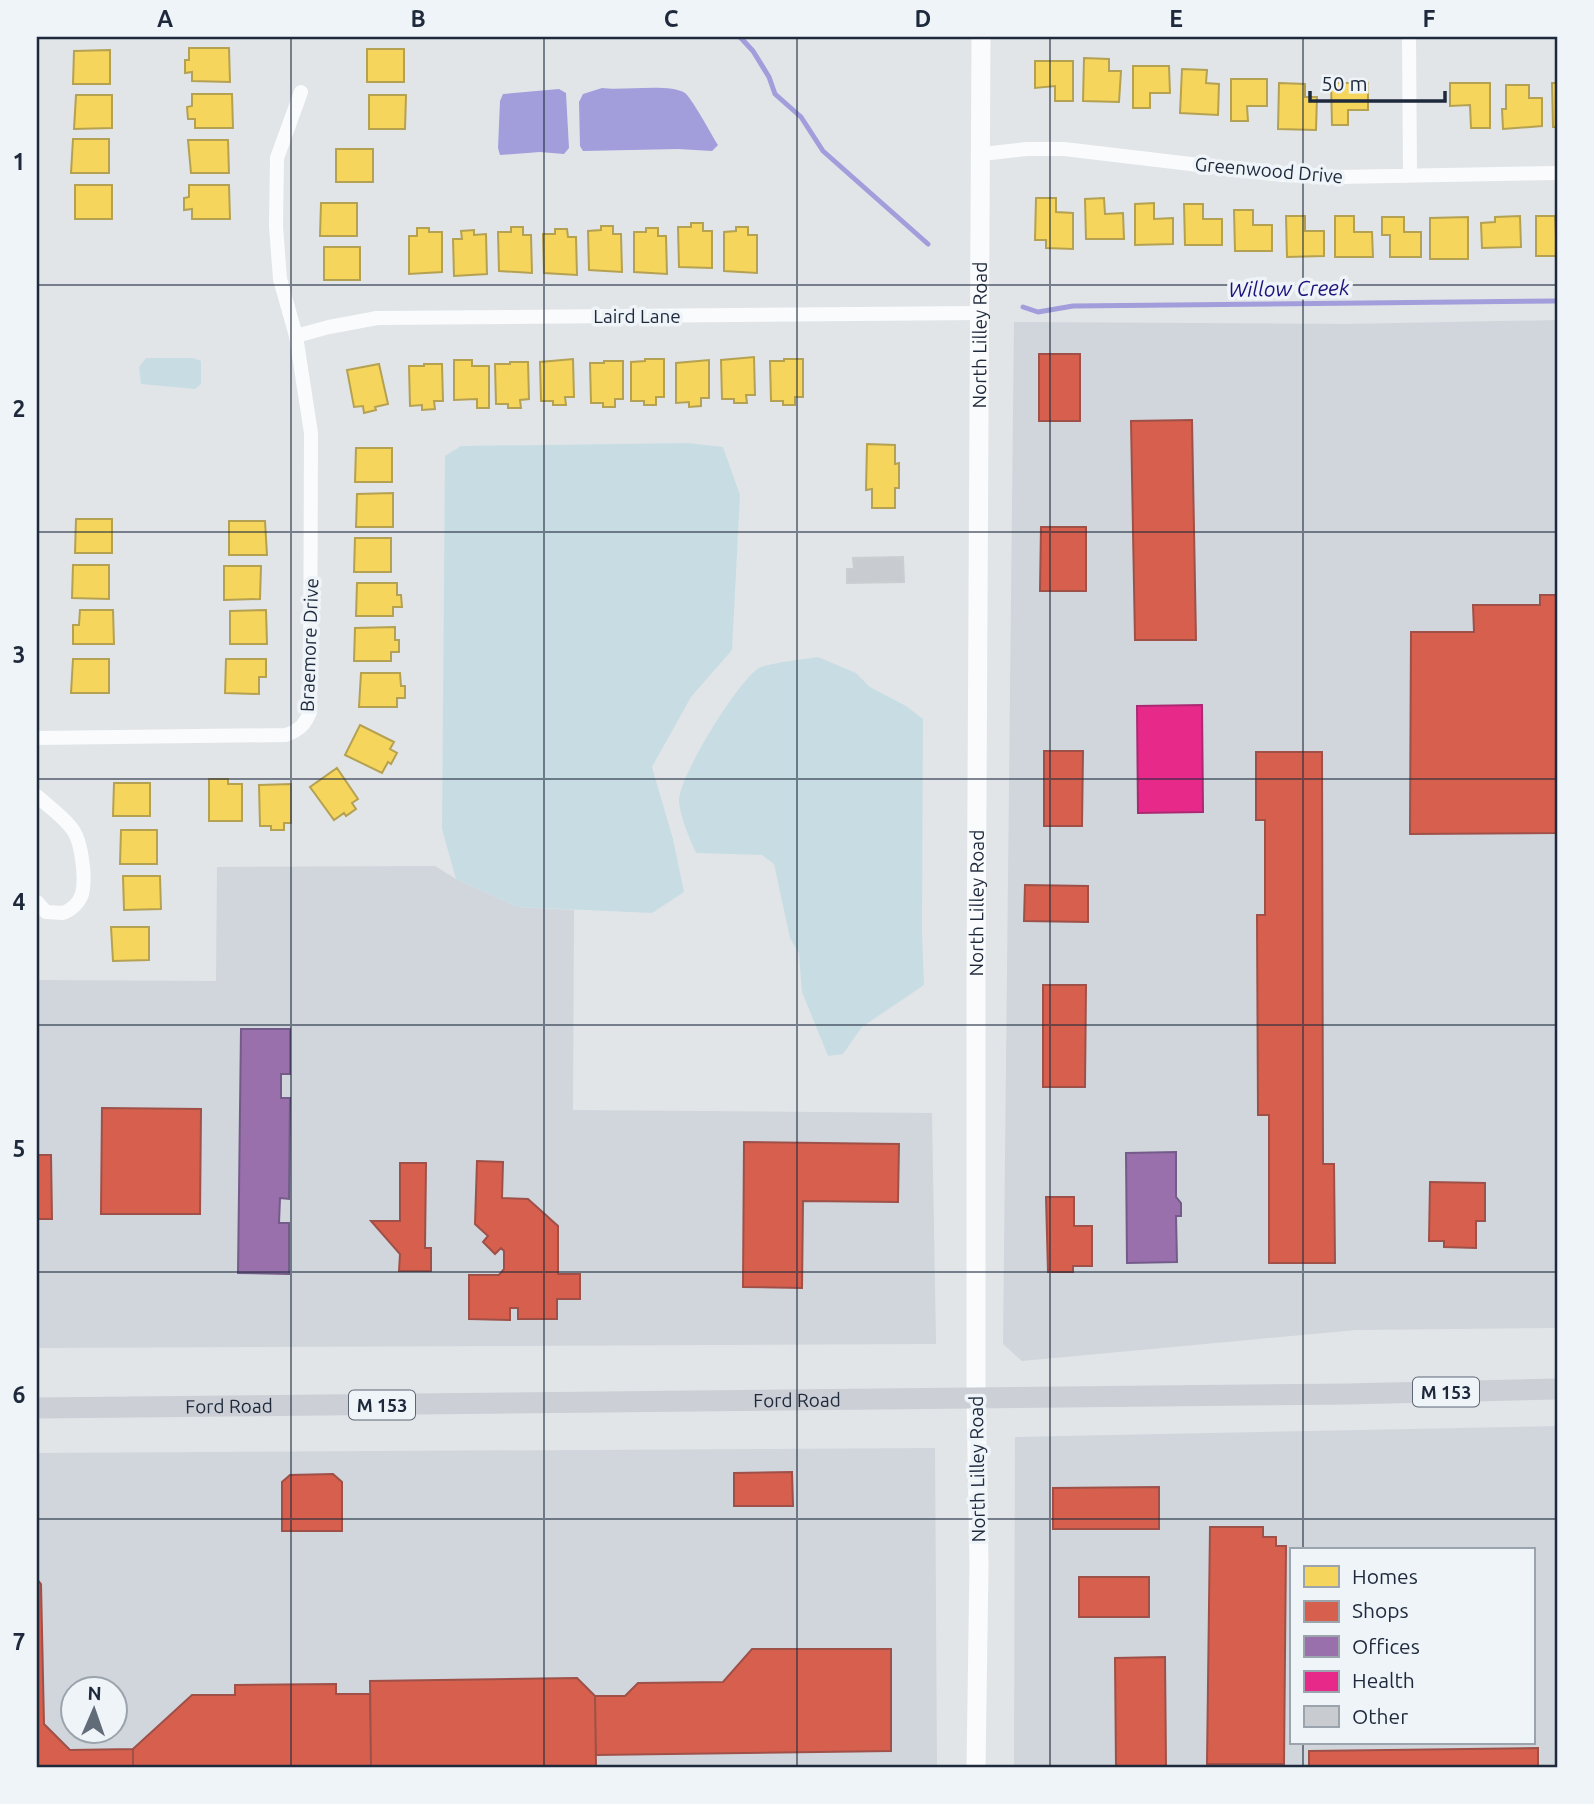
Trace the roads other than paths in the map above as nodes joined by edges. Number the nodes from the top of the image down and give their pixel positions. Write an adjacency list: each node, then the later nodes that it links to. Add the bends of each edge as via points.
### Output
1 (981, 37): 4 (street, North Lilley Road)
2 (1409, 37): 6 (street)
3 (300, 92): 8 (street, via 277,158 280,279)
4 (982, 154): 6 (street, Greenwood Drive, via 1064,149 1284,175); 7 (street, North Lilley Road)
5 (1557, 173): 6 (street, Greenwood Drive)
6 (1410, 175)
7 (980, 313): 8 (street, Laird Lane, via 377,318); 13 (street, North Lilley Road)
8 (296, 337): 9 (street, Braemore Drive, via 312,433 310,712 306,722 286,735)
9 (37, 738)
10 (37, 796): 11 (street, via 63,819 79,842 83,891 63,914 46,912)
11 (37, 902)
12 (1557, 1389): 13 (main road, Ford Road / M 153)
13 (976, 1399): 14 (main road, Ford Road / M 153); 15 (street, North Lilley Road)
14 (37, 1408)
15 (976, 1767)

